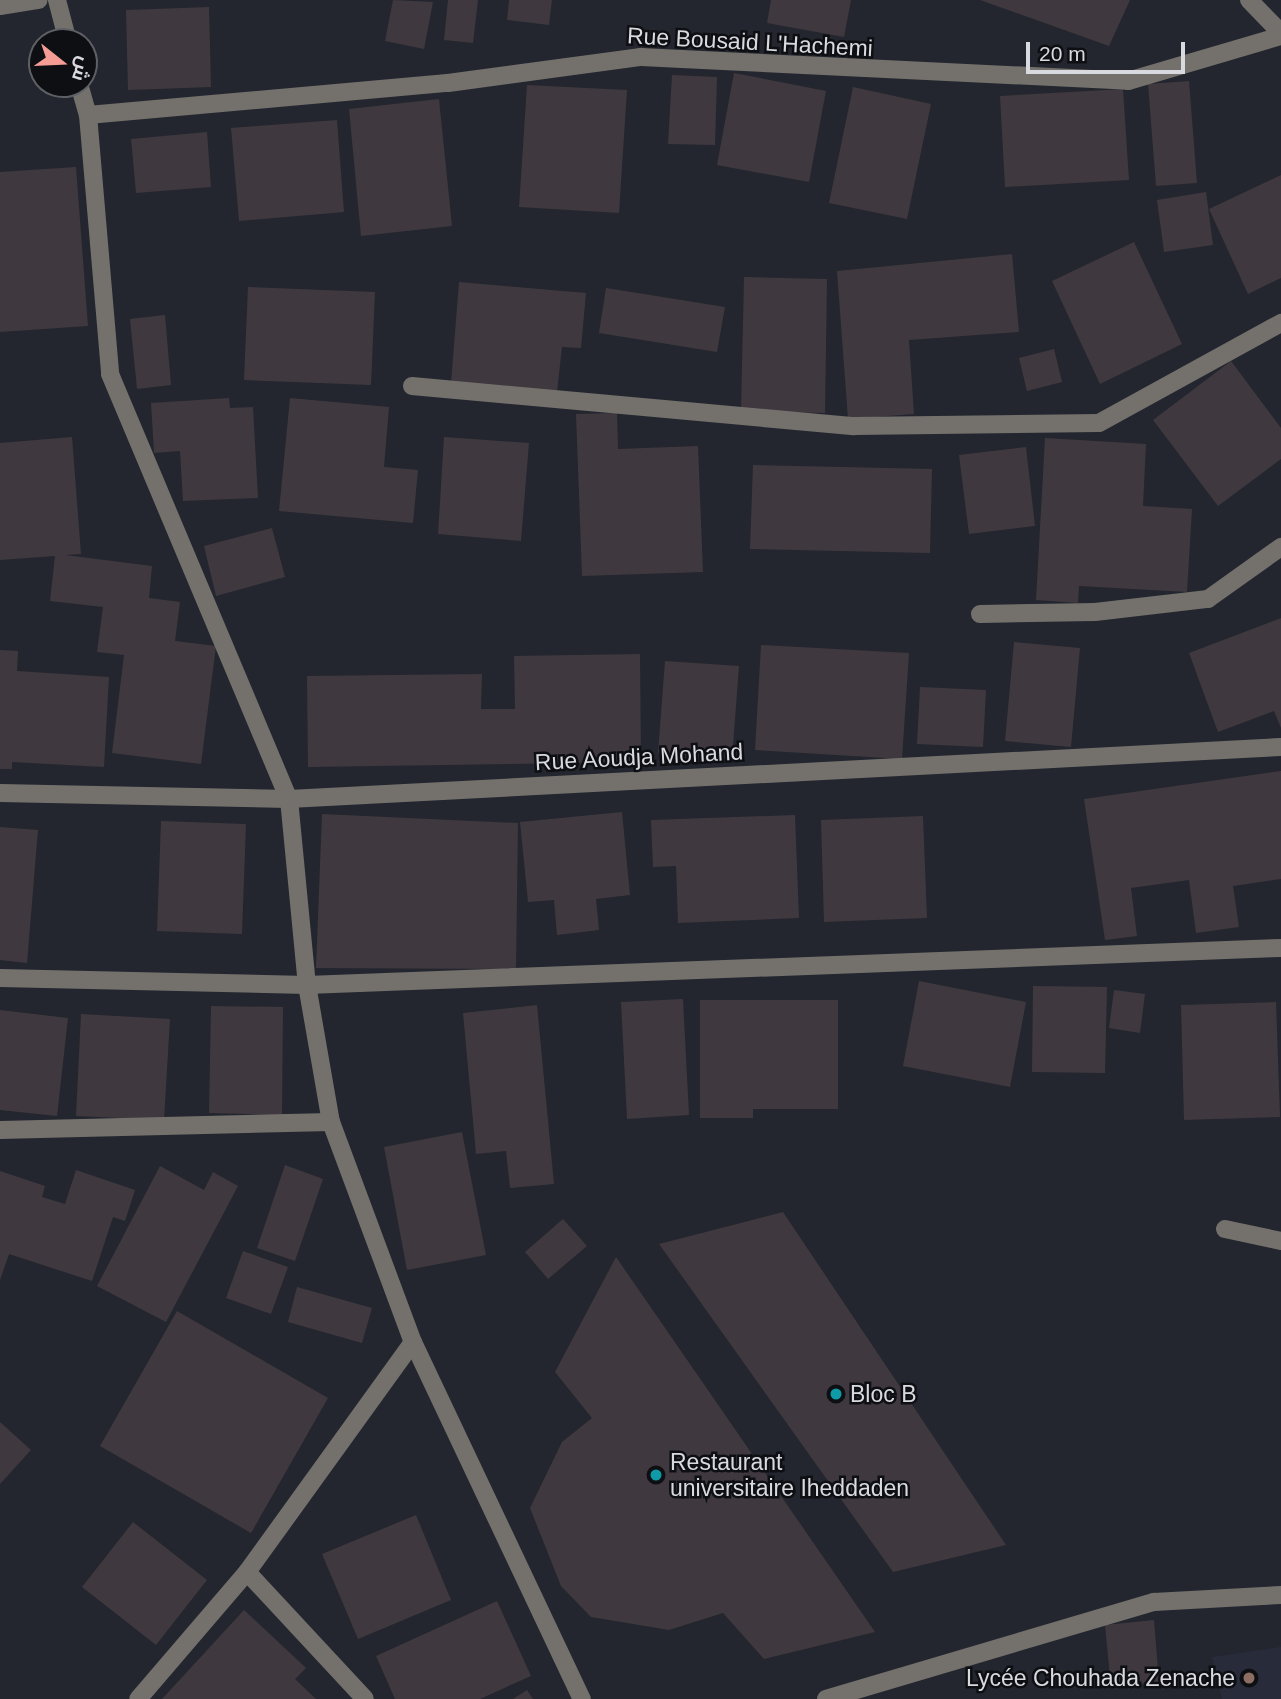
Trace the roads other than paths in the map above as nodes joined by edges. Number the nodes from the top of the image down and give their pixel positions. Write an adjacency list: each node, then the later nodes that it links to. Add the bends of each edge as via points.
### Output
1 (39, 0): 4 (street)
2 (57, 0): 5 (street)
3 (1249, 0): 6 (street)
4 (0, 6)
5 (64, 28)
6 (1281, 35): 8 (street, Rue Bousaid L'Hachemi, via 1128,81 641,57 448,83)
7 (83, 98): 8 (street)
8 (88, 115): 15 (street, via 110,374)
9 (1281, 323): 10 (street, via 1099,423 854,426)
10 (412, 386)
11 (1281, 547): 12 (street, via 1208,599 1095,612)
12 (980, 614)
13 (1281, 747): 15 (street, Rue Aoudja Mohand)
14 (0, 793): 15 (street, Rue Aoudja Mohand)
15 (289, 799): 18 (street)
16 (1281, 948): 18 (street)
17 (0, 978): 18 (street)
18 (307, 985): 19 (street)
19 (331, 1122): 20 (street); 23 (street)
20 (0, 1130)
21 (1226, 1229): 22 (street)
22 (1281, 1241)
23 (413, 1342): 24 (street); 28 (street)
24 (247, 1572): 26 (street); 27 (street)
25 (1281, 1595): 29 (street, via 1154,1602)
26 (138, 1699)
27 (365, 1699)
28 (582, 1699)
29 (826, 1699)

